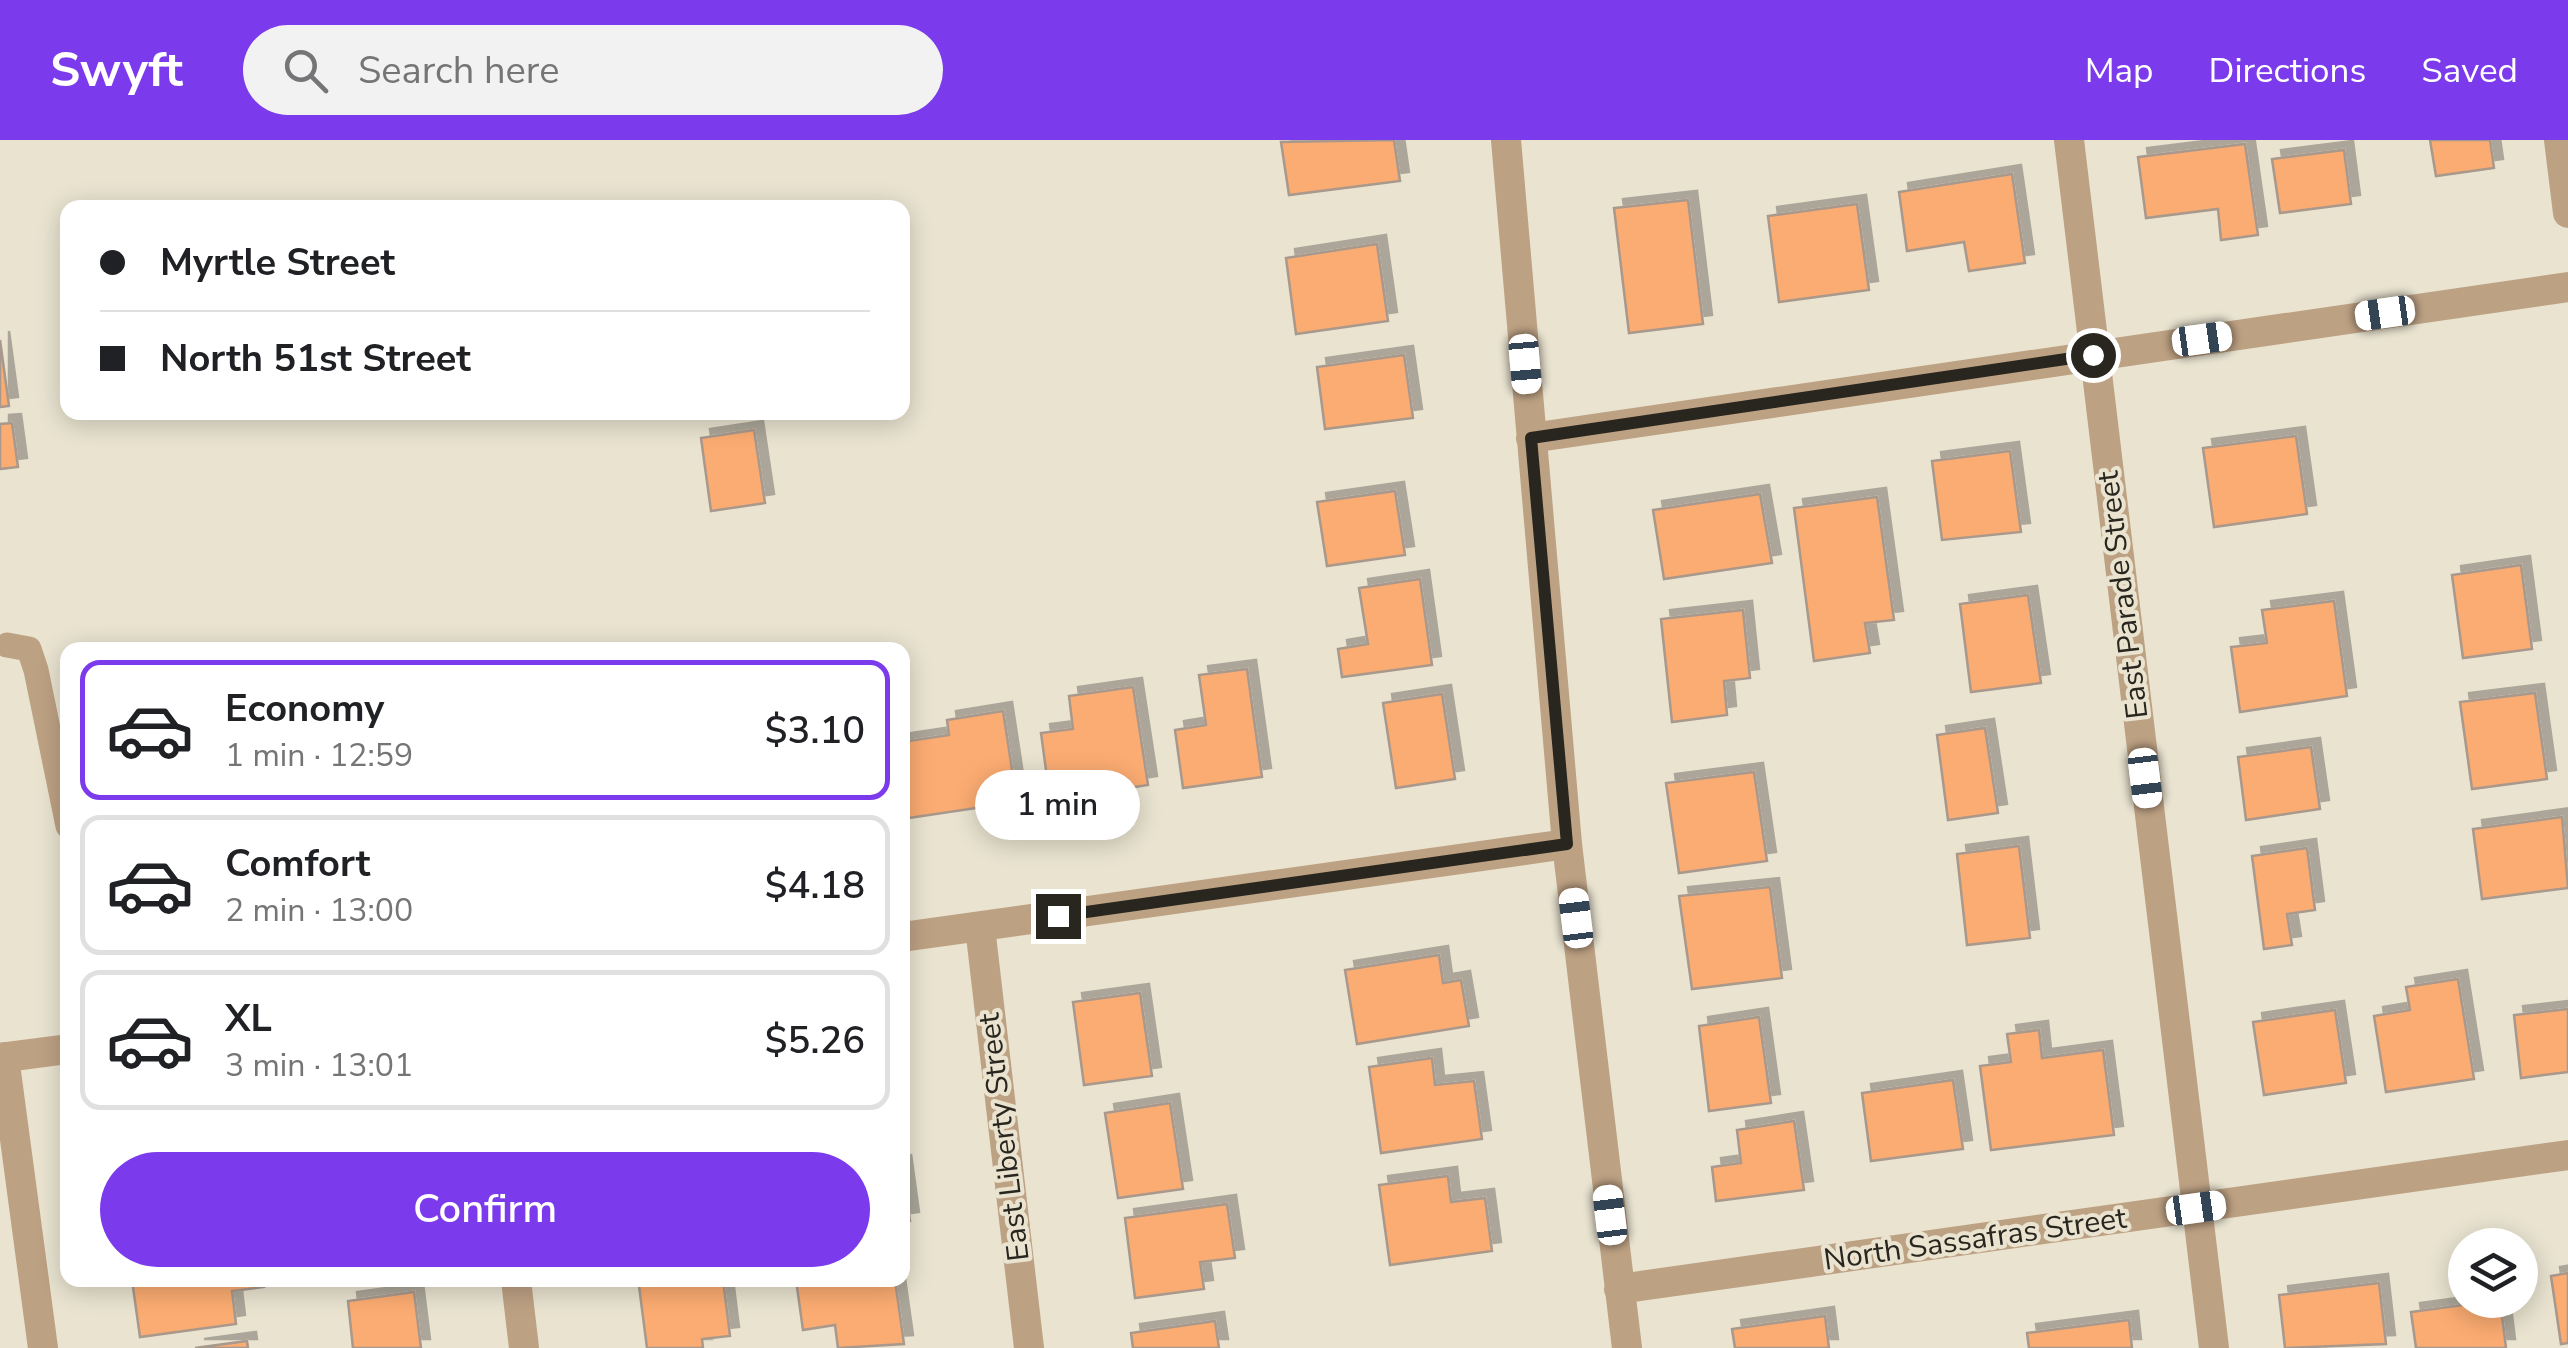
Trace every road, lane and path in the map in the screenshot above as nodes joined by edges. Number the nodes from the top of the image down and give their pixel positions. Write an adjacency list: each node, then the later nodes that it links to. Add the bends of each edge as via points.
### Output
1 (1506, 140): 7 (street)
2 (2069, 140): 6 (street, East Parade Street)
3 (2559, 140): 4 (street)
4 (2568, 212)
5 (2568, 288): 6 (street)
6 (2093, 355): 7 (street); 16 (street, East Parade Street)
7 (1531, 438): 10 (street)
8 (7, 646): 9 (lane, via 28,649 36,670)
9 (60, 787)
10 (1567, 844): 11 (street); 18 (street)
11 (980, 927): 12 (street); 21 (street, East Liberty Street)
12 (910, 936)
13 (60, 1049): 14 (street)
14 (2, 1057): 19 (street)
15 (2568, 1155): 16 (street, North Sassafras Street)
16 (2196, 1208): 18 (street, North Sassafras Street); 23 (street, East Parade Street)
17 (517, 1287): 20 (street)
18 (1619, 1289): 22 (street)
19 (43, 1348)
20 (524, 1348)
21 (1029, 1348)
22 (1626, 1348)
23 (2214, 1348)

